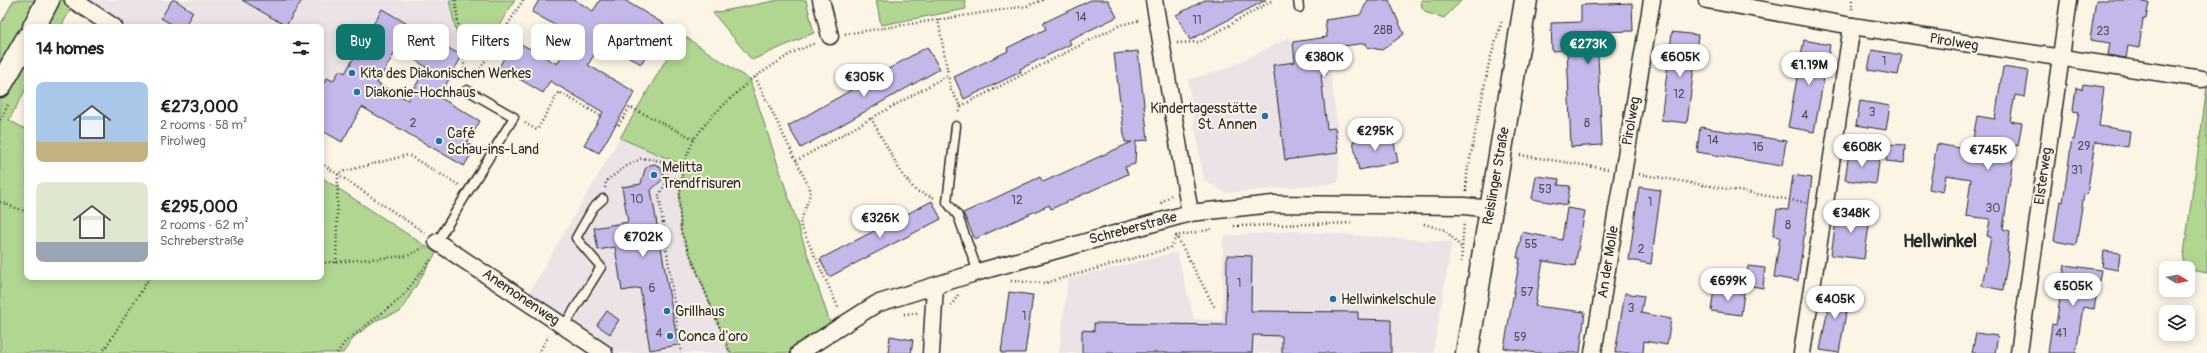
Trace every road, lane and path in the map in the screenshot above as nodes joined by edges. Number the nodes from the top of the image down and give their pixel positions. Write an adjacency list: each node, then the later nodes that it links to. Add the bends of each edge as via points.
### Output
1 (48, 0): 16 (street)
2 (73, 0): 17 (street)
3 (455, 0): 27 (path)
4 (523, 0): 27 (path)
5 (821, 0): 19 (street)
6 (1043, 0): 14 (path, via 1027,6)
7 (1154, 0): 21 (street)
8 (1273, 0): 21 (path, via 1200,42)
9 (1526, 0): 48 (street, Reislinger Straße)
10 (1652, 0): 38 (street, Pirolweg)
11 (1707, 0): 18 (street, Pirolweg)
12 (2068, 0): 22 (street, Elsterweg)
13 (1503, 14): 47 (path, via 1483,92 1467,174)
14 (938, 19): 19 (path); 23 (path)
15 (1144, 19): 28 (path, via 1120,25)
16 (36, 24)
17 (109, 24)
18 (1852, 26): 22 (street, Pirolweg); 46 (street)
19 (830, 36): 24 (path, via 792,53)
20 (24, 44): 26 (street)
21 (1160, 44): 50 (street)
22 (2060, 58): 25 (street, Pirolweg); 79 (street, Elsterweg)
23 (948, 75): 28 (path, via 951,90); 31 (path)
24 (755, 77): 34 (path, via 712,116); 36 (path)
25 (2202, 79)
26 (0, 86)
27 (467, 90): 30 (lane)
28 (961, 106): 33 (path)
29 (601, 116): 30 (path, via 559,92 537,130)
30 (514, 117): 42 (lane)
31 (871, 118): 36 (path); 45 (path, via 902,174 916,191)
32 (615, 125): 34 (path, via 618,126 630,107)
33 (956, 126): 45 (lane)
34 (694, 139): 41 (path, via 683,165)
35 (1518, 154): 38 (path)
36 (796, 161): 67 (path, via 811,191 800,224)
37 (324, 164): 39 (path)
38 (1622, 171): 46 (path); 77 (street, An der Molle)
39 (338, 174): 42 (path, via 408,155); 55 (path); 58 (path)
40 (669, 176): 41 (path); 43 (path, via 661,161 642,158 606,181); 73 (path, via 659,195)
41 (681, 180): 74 (path, via 681,232)
42 (469, 191): 55 (lane)
43 (603, 199): 68 (lane, via 593,208 576,238 601,267)
44 (0, 202): 49 (path)
45 (947, 202): 60 (lane, via 958,216)
46 (1825, 205): 78 (street)
47 (1465, 206): 48 (street, Schreberstraße); 50 (street, Schreberstraße, via 1273,204); 56 (path)
48 (1490, 209): 76 (street, Reislinger Straße)
49 (24, 211)
50 (1190, 213): 60 (street, Schreberstraße)
51 (1360, 223): 53 (path)
52 (1419, 224): 56 (path, via 1445,230)
53 (1229, 226)
54 (1215, 228): 62 (path, via 1177,236 1170,248 1045,283)
55 (440, 244): 58 (path, via 407,256); 68 (street, Anemonenweg); 71 (path, via 401,298 345,342)
56 (1462, 248): 59 (path)
57 (324, 264): 58 (path)
58 (336, 264)
59 (1460, 269)
60 (978, 272): 63 (street, Schreberstraße)
61 (148, 280): 70 (path)
62 (1003, 283)
63 (936, 286): 65 (street); 67 (street, Schreberstraße, via 876,304)
64 (965, 292): 65 (path, via 958,295 949,308)
65 (934, 312): 66 (path); 75 (street)
66 (900, 314)
67 (846, 323): 69 (street, Schreberstraße)
68 (564, 326): 72 (street, Anemonenweg)
69 (801, 352)
70 (102, 353)
71 (337, 353)
72 (604, 353)
73 (681, 353)
74 (730, 353)
75 (931, 353)
76 (1467, 353)
77 (1593, 353)
78 (1802, 353)
79 (2018, 353)

